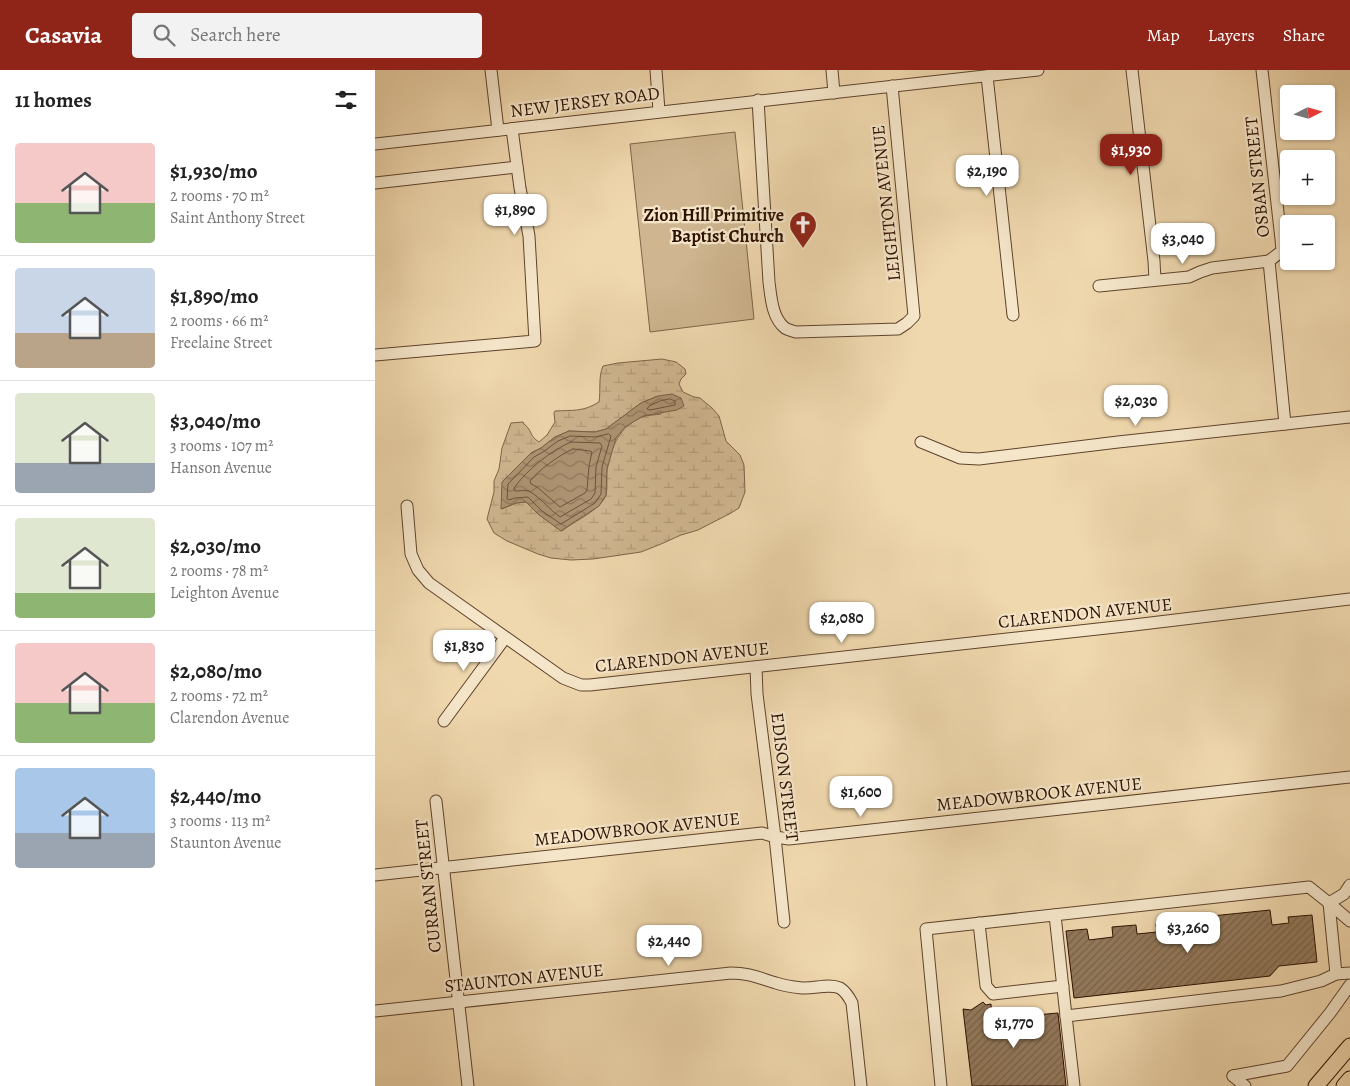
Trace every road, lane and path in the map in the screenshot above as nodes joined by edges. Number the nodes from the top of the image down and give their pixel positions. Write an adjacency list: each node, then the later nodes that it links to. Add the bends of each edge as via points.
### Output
1 (491, 70): 14 (street)
2 (656, 70): 12 (street)
3 (831, 70): 10 (street)
4 (1039, 70): 7 (street, NEW JERSEY ROAD)
5 (1132, 70): 19 (street)
6 (1262, 70): 18 (street, OSBAN STREET, via 1282,251)
7 (1016, 71): 8 (street, NEW JERSEY ROAD)
8 (987, 76): 9 (street, NEW JERSEY ROAD); 21 (street)
9 (892, 86): 10 (street, NEW JERSEY ROAD); 11 (street, LEIGHTON AVENUE, via 914,316 898,329 796,332 779,322 769,282)
10 (834, 93): 11 (street, NEW JERSEY ROAD)
11 (758, 100): 12 (street, NEW JERSEY ROAD)
12 (659, 112): 13 (street, NEW JERSEY ROAD)
13 (512, 128): 14 (street, NEW JERSEY ROAD); 16 (street)
14 (498, 130): 15 (street, NEW JERSEY ROAD)
15 (375, 144)
16 (517, 167): 17 (street); 22 (street, via 529,236 535,341)
17 (375, 183)
18 (1269, 261): 19 (street, via 1212,268 1189,278); 24 (street, OSBAN STREET)
19 (1155, 280): 20 (street)
20 (1099, 286)
21 (1013, 315)
22 (375, 355)
23 (1350, 418): 24 (street)
24 (1285, 424): 25 (street, via 979,459 959,458)
25 (921, 442)
26 (407, 506): 28 (street, CLARENDON AVENUE, via 411,554 418,570 429,583)
27 (1350, 599): 29 (street, CLARENDON AVENUE)
28 (505, 638): 29 (street, CLARENDON AVENUE, via 563,678 581,685); 30 (street)
29 (756, 667): 33 (street, EDISON STREET)
30 (444, 721)
31 (1350, 777): 33 (street, MEADOWBROOK AVENUE, via 789,839)
32 (435, 801): 34 (street, CURRAN STREET)
33 (775, 837): 34 (street, MEADOWBROOK AVENUE, via 762,832); 40 (street, EDISON STREET)
34 (443, 868): 35 (street, MEADOWBROOK AVENUE); 46 (street, CURRAN STREET)
35 (375, 875)
36 (1350, 885): 37 (street, via 1344,894)
37 (1329, 903): 38 (street, via 1309,887); 39 (street); 43 (street)
38 (1055, 915): 41 (street); 45 (street)
39 (1350, 921)
40 (784, 922)
41 (979, 923): 45 (street, via 986,986 993,994); 54 (street, via 926,929)
42 (1350, 973): 43 (street)
43 (1337, 974): 48 (street, via 1281,991)
44 (1350, 985): 51 (street, via 1287,1066)
45 (1063, 986): 48 (street)
46 (458, 1003): 47 (street, STAUNTON AVENUE); 52 (street, CURRAN STREET); 53 (street, STAUNTON AVENUE, via 731,973 755,975 790,987 831,986 848,994 852,1003)
47 (375, 1011)
48 (1067, 1016): 55 (street)
49 (1350, 1046): 57 (main road)
50 (1350, 1079): 58 (main road)
51 (1233, 1081): 56 (street)
52 (467, 1086)
53 (861, 1086)
54 (941, 1086)
55 (1074, 1086)
56 (1245, 1086)
57 (1316, 1086)
58 (1344, 1086)

